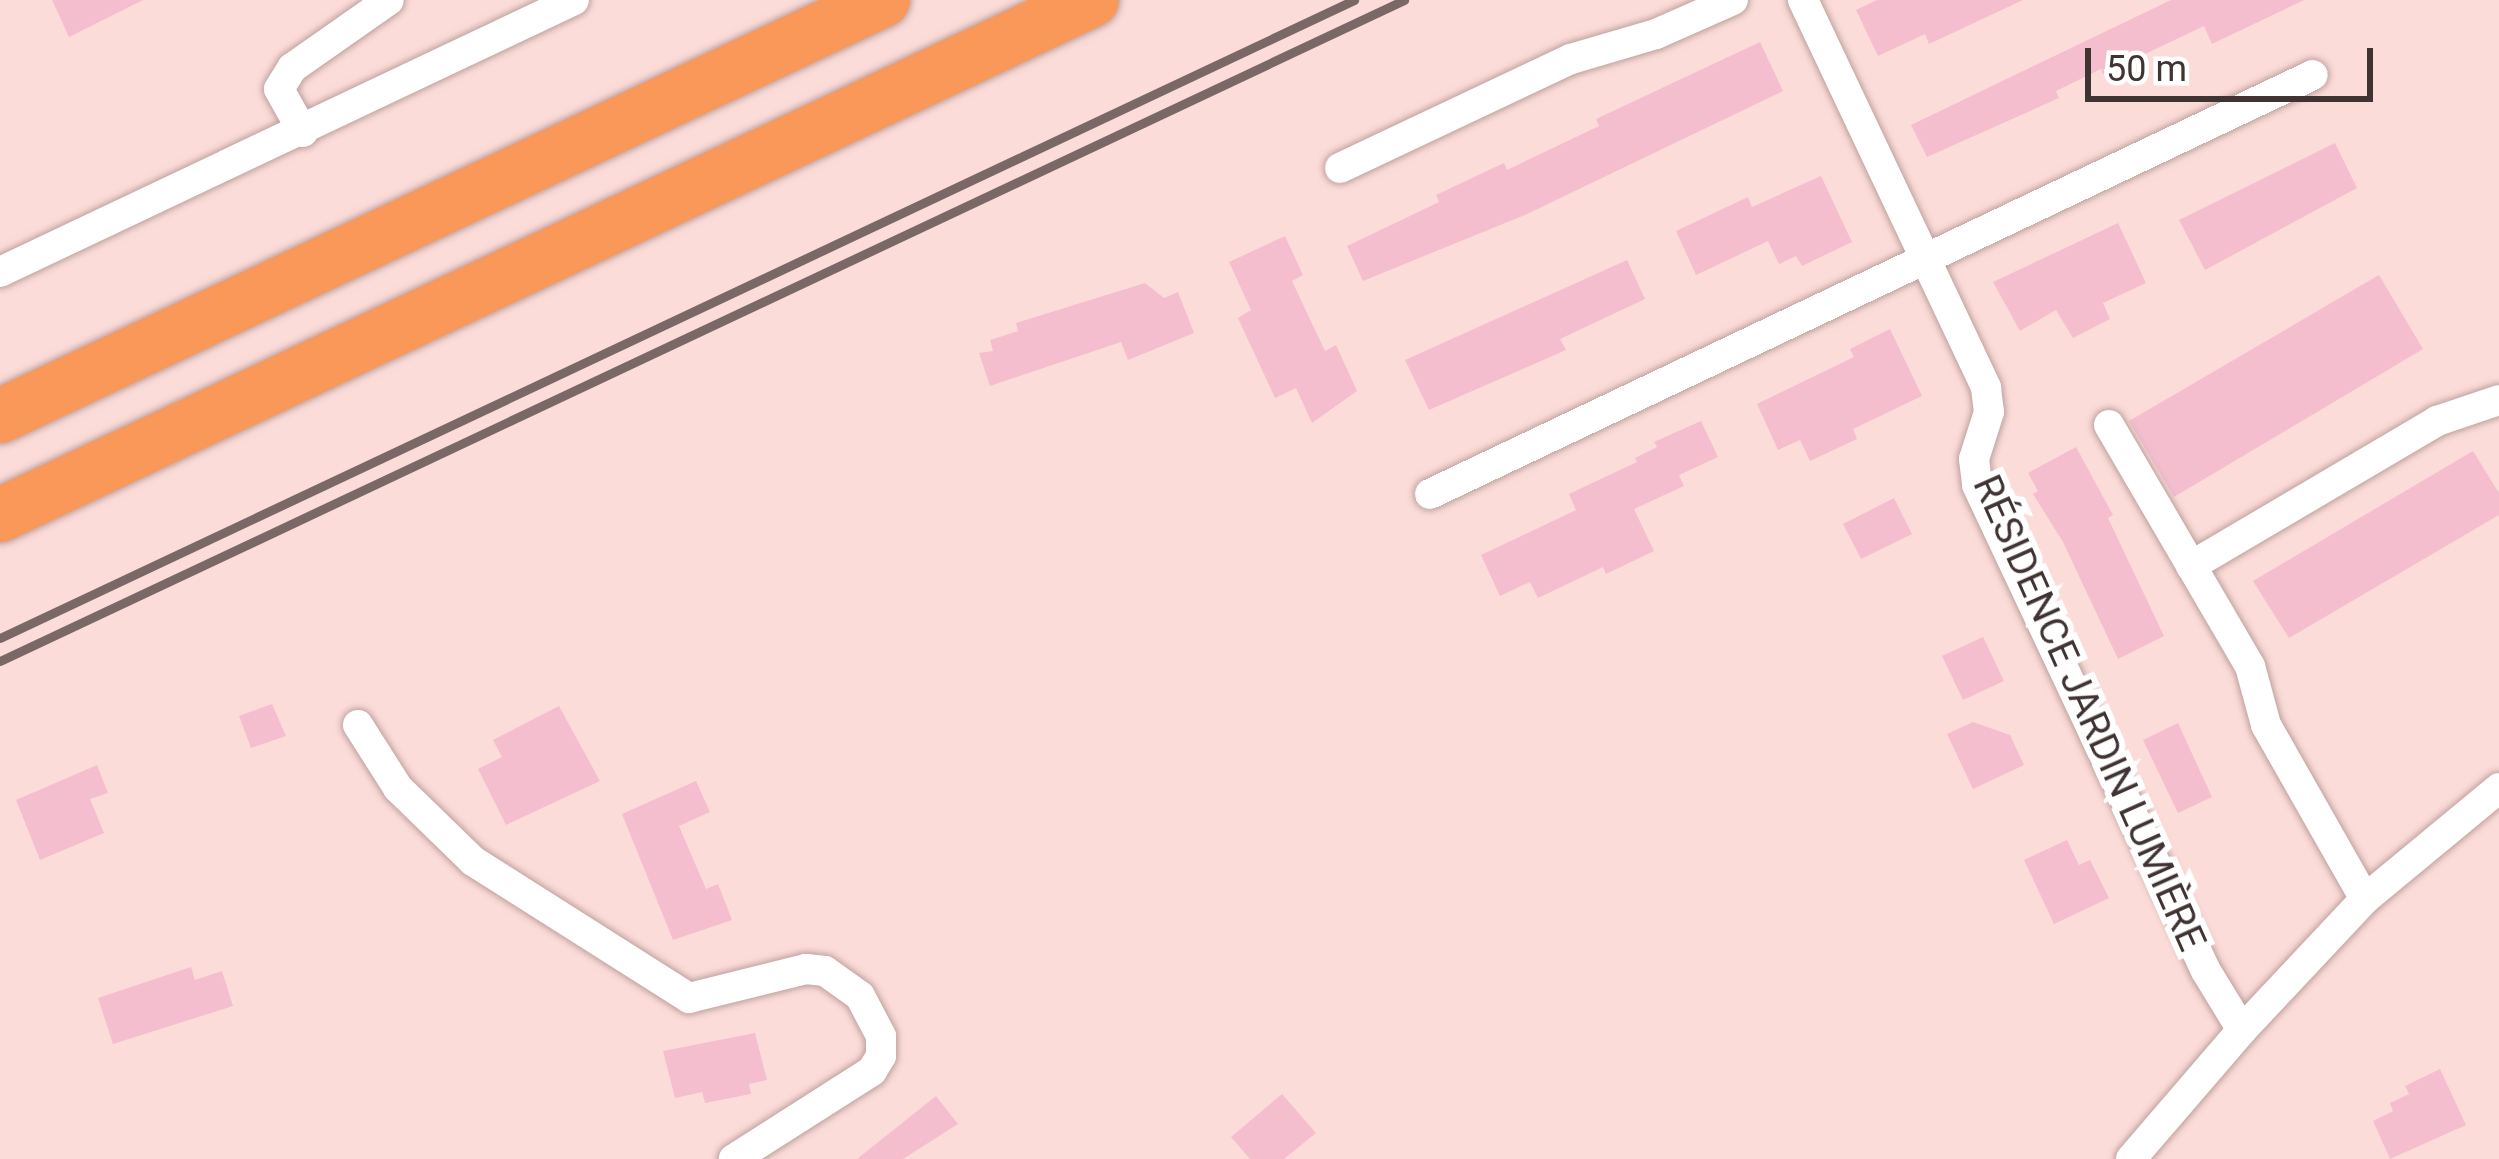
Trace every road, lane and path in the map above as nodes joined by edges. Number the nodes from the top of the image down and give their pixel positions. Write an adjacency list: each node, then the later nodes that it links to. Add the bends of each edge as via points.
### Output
1 (389, 0): 8 (street, via 292,68 279,89)
2 (574, 0): 8 (street)
3 (883, 0): 13 (highway)
4 (1092, 0): 16 (highway)
5 (1733, 0): 9 (street, via 1656,34 1571,58)
6 (1803, 0): 10 (street, RÉSIDENCE JARDIN LUMIÈRE)
7 (2313, 75): 10 (street)
8 (303, 132): 11 (street)
9 (1340, 168)
10 (1924, 259): 15 (street); 21 (street, RÉSIDENCE JARDIN LUMIÈRE, via 1986,388 1977,485 2206,971)
11 (0, 272)
12 (2499, 400): 17 (street, via 2437,421)
13 (0, 416)
14 (2109, 425): 17 (street)
15 (1430, 494)
16 (0, 515)
17 (2191, 566): 20 (street, via 2249,666 2266,725)
18 (358, 725): 22 (street, via 398,788 473,861 689,998 806,969 825,970 860,996 881,1036 872,1071)
19 (2499, 788): 20 (street)
20 (2365, 899): 21 (street)
21 (2242, 1030): 23 (street)
22 (734, 1159)
23 (2131, 1159)

